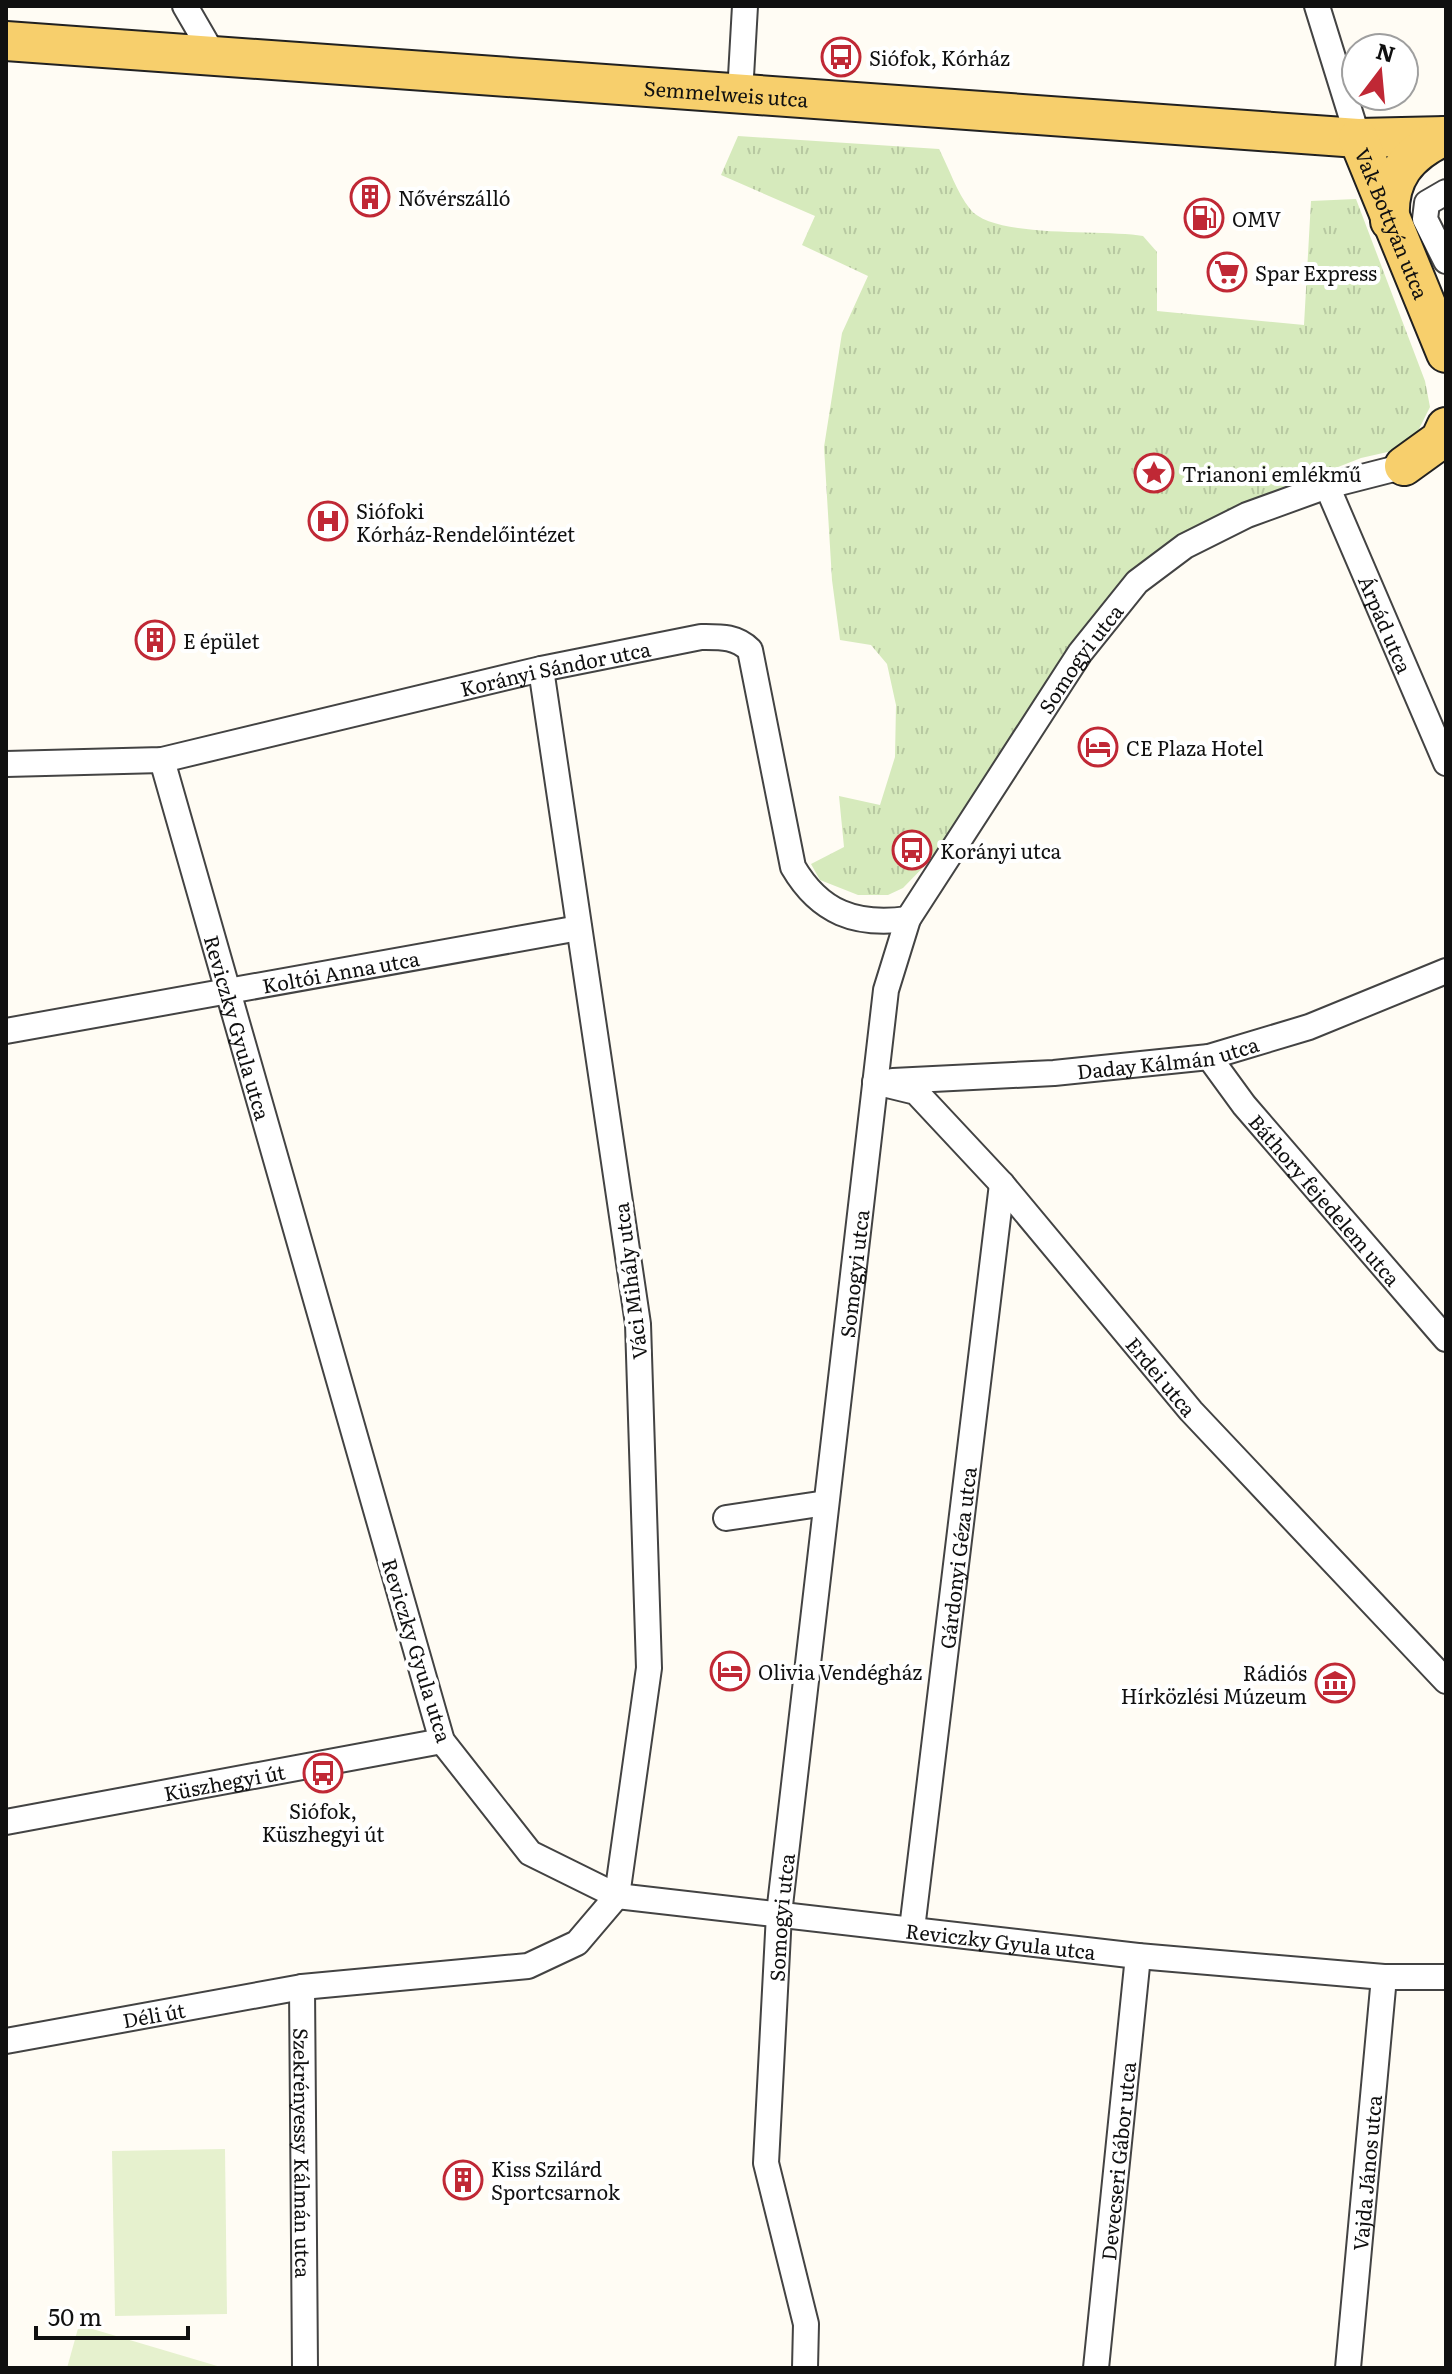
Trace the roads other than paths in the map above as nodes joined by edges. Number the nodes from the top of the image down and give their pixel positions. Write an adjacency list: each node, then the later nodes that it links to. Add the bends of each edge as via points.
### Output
1 (185, 6): 5 (street)
2 (745, 6): 6 (street)
3 (1317, 6): 8 (street)
4 (6, 41): 5 (main road, Semmelweis utca)
5 (214, 56): 6 (main road, Semmelweis utca)
6 (740, 94): 8 (main road, Semmelweis utca)
7 (1446, 136): 8 (main road, Semmelweis utca); 10 (main road, via 1405,163 1391,190)
8 (1358, 138): 10 (main road, Vak Bottyán utca)
9 (1446, 192): 11 (street, via 1427,203 1425,219)
10 (1390, 221): 12 (main road, Vak Bottyán utca)
11 (1446, 261)
12 (1446, 353)
13 (1446, 427): 15 (main road, via 1440,440)
14 (1446, 455): 15 (street, Somogyi utca)
15 (1404, 466): 16 (street, Somogyi utca)
16 (1327, 486): 19 (street, Árpád utca); 21 (street, Somogyi utca, via 1234,521 1185,546 1137,582 1080,653)
17 (541, 669): 18 (street, Korányi Sándor utca); 21 (street, Korányi Sándor utca, via 701,637 741,641 750,650 756,672 793,867 809,894 874,924); 22 (street, Váci Mihály utca)
18 (162, 760): 20 (street, Korányi Sándor utca); 24 (street, Reviczky Gyula utca)
19 (1446, 763)
20 (6, 764)
21 (908, 919): 27 (street, Somogyi utca, via 886,990)
22 (579, 928): 24 (street, Koltói Anna utca); 35 (street, Váci Mihály utca, via 638,1324 649,1668)
23 (1446, 971): 26 (street, Daday Kálmán utca, via 1309,1027)
24 (226, 990): 25 (street, Koltói Anna utca); 33 (street, Reviczky Gyula utca)
25 (6, 1031)
26 (1209, 1057): 27 (street, Daday Kálmán utca, via 1054,1073); 29 (street, Báthory fejedelem utca, via 1244,1105)
27 (875, 1082): 28 (street, Erdei utca, via 916,1092); 30 (street, Somogyi utca)
28 (1002, 1184): 32 (street, Erdei utca, via 1191,1411); 37 (street, Gárdonyi Géza utca)
29 (1446, 1339)
30 (826, 1503): 31 (street); 36 (street, Somogyi utca)
31 (726, 1518)
32 (1446, 1681)
33 (442, 1741): 34 (street, Küszhegyi út); 35 (street, Reviczky Gyula utca, via 530,1853)
34 (6, 1822)
35 (617, 1896): 36 (street, Reviczky Gyula utca); 41 (street, Déli út, via 577,1943 528,1966)
36 (779, 1914): 37 (street, Reviczky Gyula utca); 44 (street, Somogyi utca, via 766,2163 806,2324)
37 (912, 1929): 38 (street, Reviczky Gyula utca)
38 (1138, 1956): 39 (street, Reviczky Gyula utca); 45 (street, Devecseri Gábor utca)
39 (1384, 1977): 40 (street, Reviczky Gyula utca); 46 (street, Vajda János utca)
40 (1446, 1977)
41 (302, 1987): 42 (street, Déli út); 43 (street, Szekrényessy Kálmán utca)
42 (6, 2041)
43 (305, 2368)
44 (805, 2368)
45 (1096, 2368)
46 (1348, 2368)

